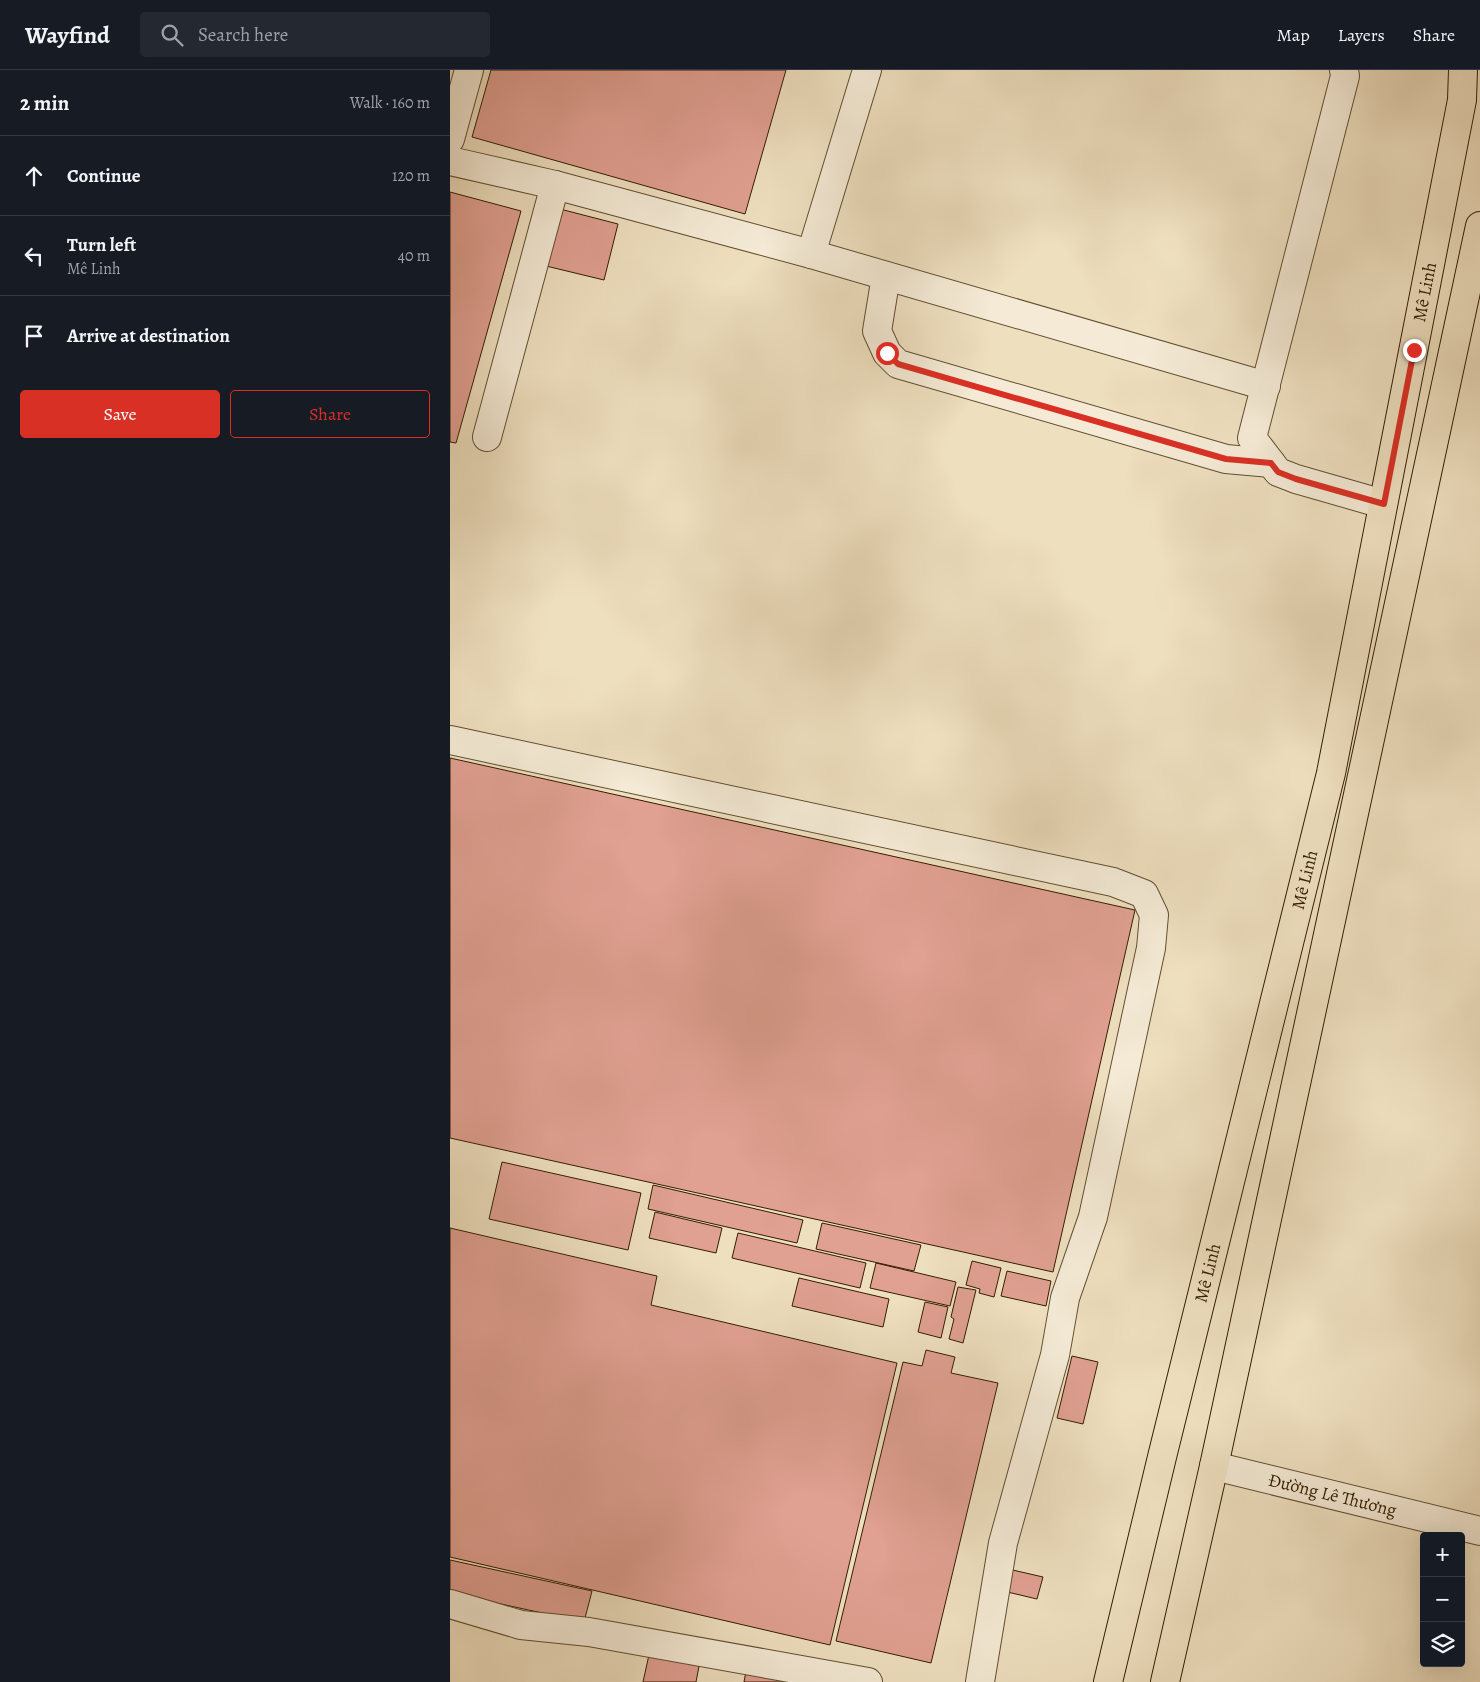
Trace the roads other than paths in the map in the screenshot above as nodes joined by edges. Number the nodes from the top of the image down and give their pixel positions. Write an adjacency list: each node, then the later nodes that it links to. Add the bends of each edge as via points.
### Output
1 (469, 70): 5 (street)
2 (867, 70): 9 (street)
3 (1344, 70): 11 (street)
4 (1463, 70): 14 (main road, Mê Linh, via 1462,100)
5 (450, 139)
6 (450, 161): 7 (street)
7 (555, 185): 9 (street); 12 (street)
8 (1480, 226): 16 (main road, Mê Linh)
9 (811, 254): 10 (street)
10 (886, 276): 11 (street); 13 (street, via 877,331 887,353 898,364 1226,459)
11 (1266, 386): 13 (street, via 1252,438)
12 (488, 437)
13 (1271, 463): 14 (street, via 1278,472 1296,479)
14 (1384, 504): 21 (main road, Mê Linh, via 1331,773)
15 (450, 740): 20 (street, via 1113,882 1144,894 1154,915 1152,948 1093,1217 1065,1298 1055,1355 1003,1543)
16 (1214, 1466): 17 (street, Đường Lê Thương); 22 (main road, Mê Linh)
17 (1480, 1531)
18 (450, 1604): 19 (street, via 521,1625 589,1632)
19 (868, 1682)
20 (980, 1682)
21 (1108, 1682)
22 (1165, 1682)

